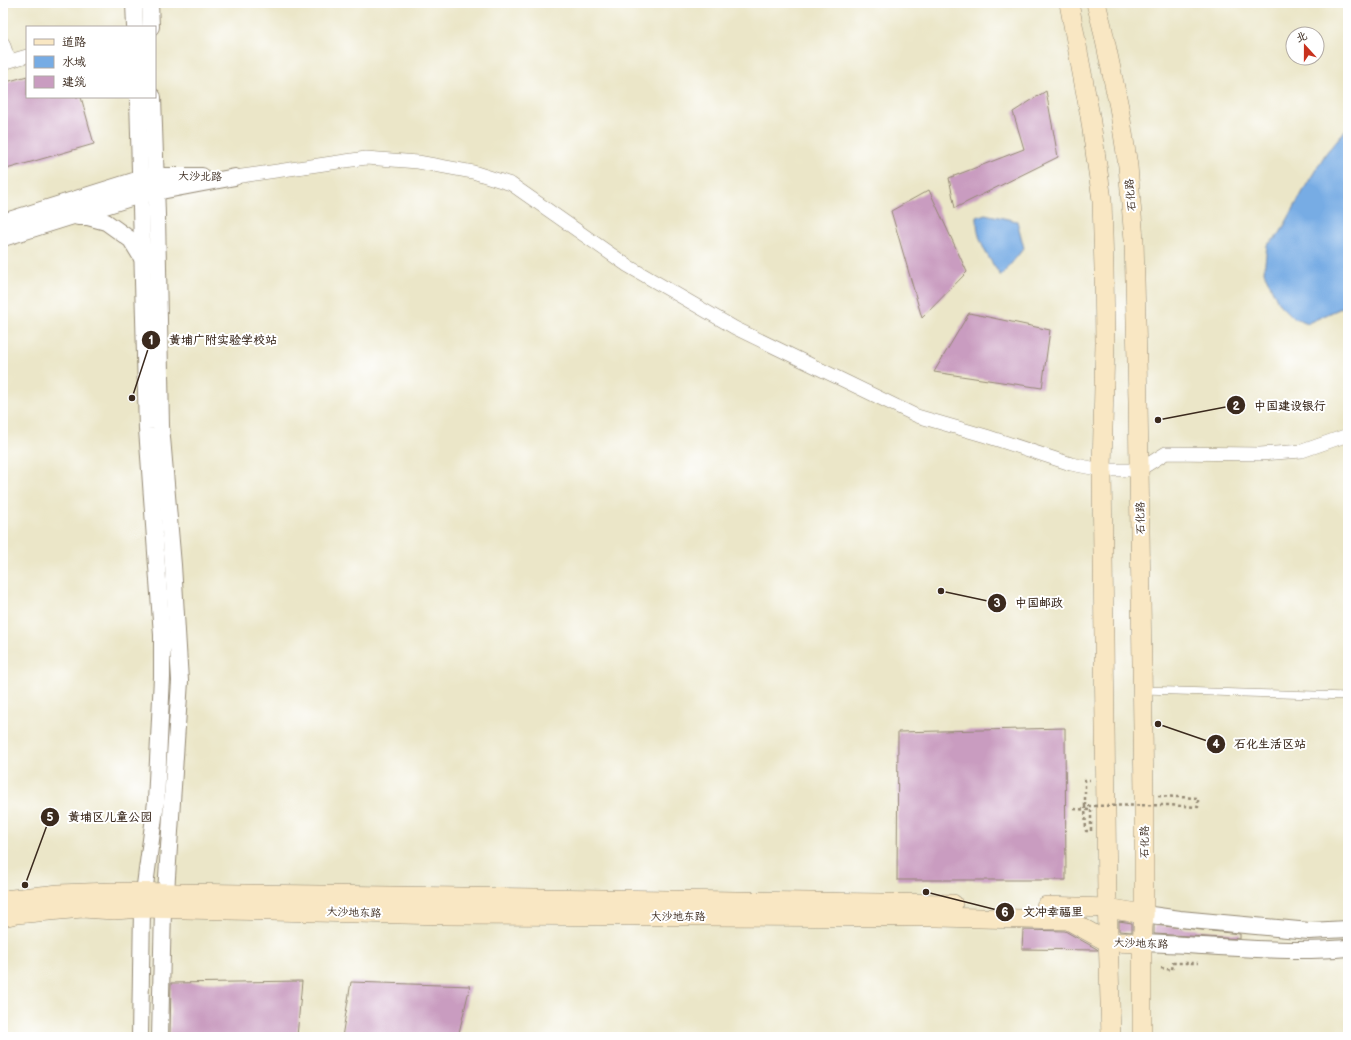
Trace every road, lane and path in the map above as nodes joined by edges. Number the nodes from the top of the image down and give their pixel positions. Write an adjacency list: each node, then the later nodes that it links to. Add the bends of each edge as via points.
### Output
1 (134, 3): 5 (street)
2 (150, 3): 6 (street)
3 (1069, 3): 22 (main road, via 1090,116 1102,200 1105,335)
4 (1096, 3): 23 (main road, 石化路, via 1119,107 1128,166 1134,240)
5 (135, 26)
6 (151, 26)
7 (3, 43): 9 (street)
8 (26, 56): 9 (street)
9 (6, 62)
10 (138, 98): 14 (street)
11 (154, 98): 12 (street)
12 (156, 176): 13 (street, 大沙北路); 14 (street, 大沙北路); 15 (street)
13 (235, 177): 15 (street, 大沙北路); 22 (street, via 366,158 418,162 473,172 511,184 628,266 735,328 917,416 1043,456)
14 (140, 179): 16 (street); 18 (street, 大沙北路)
15 (156, 192): 16 (street, 大沙北路); 32 (street, via 161,426 180,681)
16 (140, 195): 17 (street, 大沙北路); 20 (street)
17 (70, 217): 19 (street, 大沙北路); 20 (street, via 88,217 106,222 131,240)
18 (3, 222)
19 (3, 238)
20 (142, 259): 31 (street, via 146,429 162,635 156,802)
21 (1348, 435): 23 (street, via 1302,451 1260,454 1166,453)
22 (1102, 470): 23 (street); 33 (main road)
23 (1139, 470): 24 (main road, 石化路)
24 (1143, 690): 25 (lane); 34 (main road, 石化路)
25 (1348, 696)
26 (1090, 786): 28 (path, via 1090,779 1085,780)
27 (1158, 796): 28 (path, bridge, via 1198,798 1198,807)
28 (1085, 806): 29 (path, bridge, via 1086,832 1091,831 1091,810)
29 (1074, 809)
30 (3, 900): 31 (main road, 大沙地东路, via 66,894)
31 (143, 900): 32 (main road, 大沙地东路); 35 (main road, 大沙地东路, via 114,910 82,908); 44 (street)
32 (164, 901): 33 (main road, 大沙地东路, via 910,903); 38 (main road, 大沙地东路, via 477,915 1068,920); 45 (street)
33 (1107, 908): 34 (main road, 大沙地东路); 38 (main road)
34 (1144, 914): 36 (street, 大沙地东路); 39 (main road, 石化路)
35 (3, 917)
36 (1267, 927): 37 (street, 大沙地东路, via 1310,931); 41 (street)
37 (1348, 929)
38 (1108, 942): 39 (main road, 大沙地东路); 46 (main road)
39 (1142, 943): 41 (street, 大沙地东路); 47 (main road, 石化路)
40 (1348, 948): 41 (street, 大沙地东路)
41 (1265, 950)
42 (1198, 963): 43 (path, via 1173,963 1172,970)
43 (1161, 968)
44 (140, 1037)
45 (160, 1037)
46 (1111, 1037)
47 (1142, 1037)

